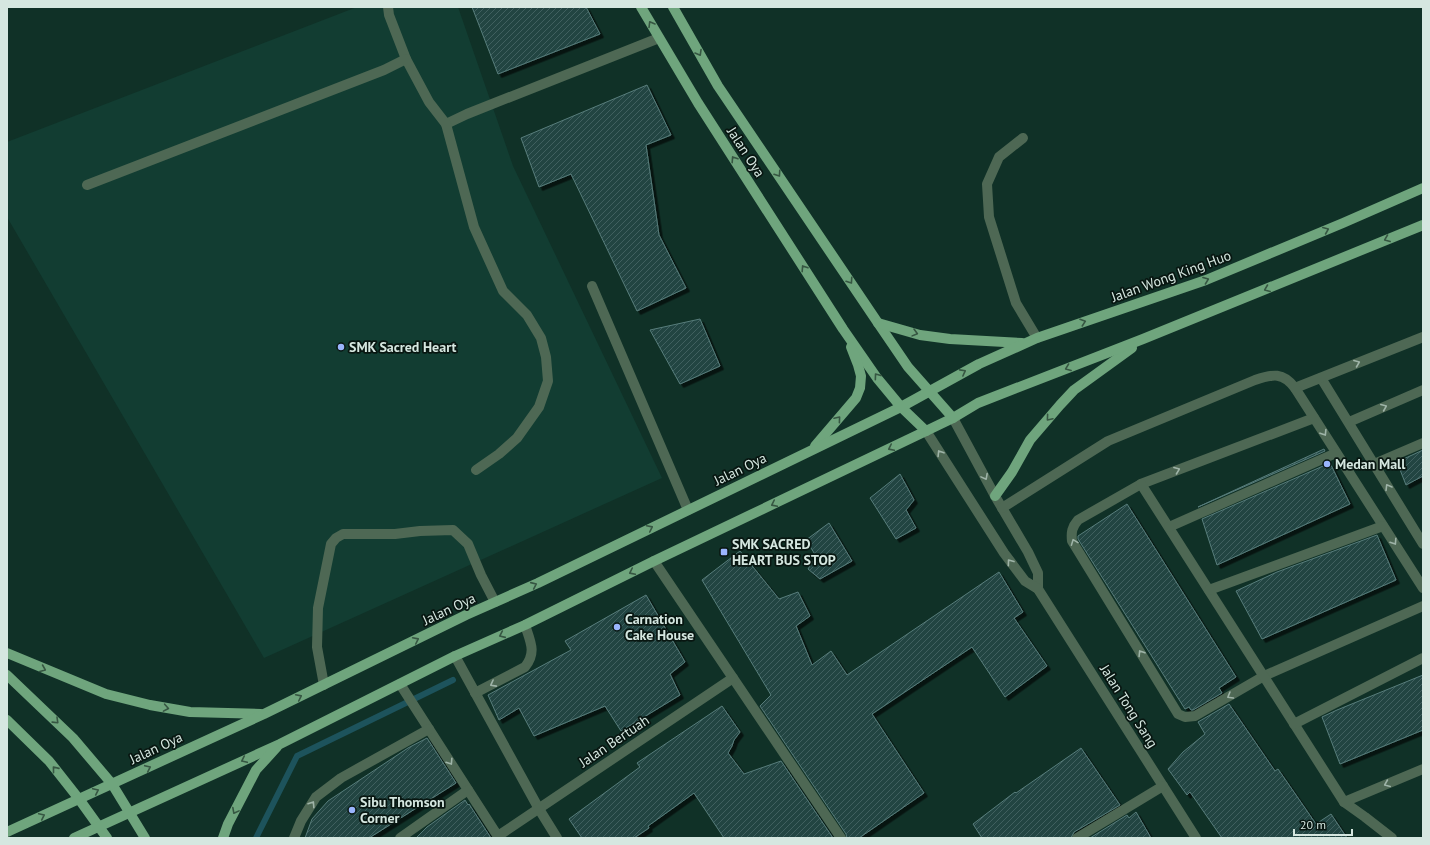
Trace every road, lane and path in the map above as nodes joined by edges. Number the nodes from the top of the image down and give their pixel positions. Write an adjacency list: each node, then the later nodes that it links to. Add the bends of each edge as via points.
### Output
1 (388, 7): 5 (street)
2 (641, 7): 4 (main road, Jalan Oya, one-way to 2)
3 (672, 7): 12 (main road, Jalan Oya, one-way to 12, via 718,86)
4 (659, 38): 6 (street); 13 (main road, Jalan Oya, one-way to 4)
5 (406, 59): 6 (street, via 429,102); 8 (street, via 384,70)
6 (446, 124): 31 (street, via 474,227 503,290 527,315 541,338 546,357 548,382 539,407 517,438)
7 (1023, 138): 14 (street, via 999,157 987,184 989,217 1016,303)
8 (87, 185)
9 (1423, 188): 14 (main road, Jalan Wong King Huo, one-way to 9, via 1206,280)
10 (1423, 225): 16 (main road, one-way to 16)
11 (592, 286): 35 (street)
12 (878, 323): 17 (main road, one-way to 17, via 920,335); 21 (main road, Jalan Oya, via 908,367)
13 (843, 329): 22 (main road, Jalan Oya, one-way to 13); 28 (main road, one-way to 13, via 856,398 860,388 861,376 858,365)
14 (1037, 338): 17 (main road, Jalan Wong King Huo)
15 (1422, 338): 18 (street, one-way to 15)
16 (1143, 340): 23 (main road, one-way to 23, via 978,403); 33 (main road, one-way to 33, via 1074,390 1030,440)
17 (1024, 344): 21 (main road, Jalan Wong King Huo, one-way to 17)
18 (1321, 378): 19 (street); 25 (street)
19 (1295, 388): 24 (street); 34 (street, via 1279,375 1272,374 1255,380 1108,441)
20 (1423, 390): 25 (street, one-way to 20)
21 (929, 391): 22 (main road, Jalan Oya); 23 (main road, Jalan Oya)
22 (901, 407): 26 (main road, Jalan Oya); 28 (main road, Jalan Oya)
23 (953, 418): 26 (main road); 33 (street, Jalan Tong Sang, one-way to 33)
24 (1314, 418): 29 (street, one-way to 29); 32 (street, one-way to 24)
25 (1348, 422): 30 (street)
26 (926, 431): 39 (main road, one-way to 39); 41 (street, Jalan Tong Sang, one-way to 26, via 1025,580 1004,553)
27 (1423, 443): 30 (street)
28 (813, 449): 35 (main road, Jalan Oya)
29 (1336, 453): 36 (street); 37 (street)
30 (1374, 464): 38 (street, one-way to 30)
31 (476, 470)
32 (1141, 484): 36 (street); 50 (street, one-way to 32, via 1195,716 1185,717 1178,714 1072,541 1072,530 1078,520)
33 (995, 496): 34 (street, Jalan Tong Sang)
34 (1002, 508): 41 (street, Jalan Tong Sang, via 1038,573)
35 (688, 510): 43 (main road, Jalan Oya, one-way to 35)
36 (1169, 526): 42 (street)
37 (1383, 526): 40 (street, one-way to 40); 42 (street)
38 (1423, 544)
39 (654, 561): 45 (main road, one-way to 45); 51 (street)
40 (1423, 588)
41 (1038, 589): 62 (street, Jalan Tong Sang)
42 (1209, 590): 50 (street)
43 (496, 602): 53 (main road, Jalan Oya, one-way to 43); 53 (street, via 468,544 452,530 343,534 331,544 318,608 317,647)
44 (1423, 606): 50 (street)
45 (525, 625): 47 (main road, one-way to 47); 54 (street, one-way to 54, via 532,650 529,662)
46 (7, 653): 55 (main road, one-way to 55, via 106,694 150,705 190,712)
47 (455, 656): 52 (main road); 54 (street)
48 (1423, 658): 57 (street)
49 (7, 675): 61 (main road, one-way to 61, via 73,738)
50 (1264, 676): 57 (street)
51 (733, 678): 66 (street, Jalan Bertuah); 78 (street)
52 (400, 684): 58 (street); 59 (main road)
53 (324, 685): 55 (main road, Jalan Oya, one-way to 53)
54 (475, 693): 66 (street)
55 (264, 714): 61 (main road, Jalan Oya, one-way to 55)
56 (7, 720): 64 (main road, one-way to 56, via 49,761)
57 (1294, 724): 65 (street)
58 (429, 729): 63 (street, one-way to 63); 75 (street, one-way to 58, via 316,797 341,778)
59 (280, 744): 67 (main road, one-way to 67); 74 (main road, one-way to 74, via 256,770)
60 (1423, 769): 65 (street, one-way to 65)
61 (112, 784): 64 (main road, Jalan Oya, one-way to 61); 67 (main road)
62 (1163, 786): 79 (street); 80 (street, Jalan Tong Sang)
63 (468, 790): 70 (street); 76 (street)
64 (80, 799): 68 (main road); 69 (main road, Jalan Oya, one-way to 64)
65 (1344, 802): 81 (street)
66 (538, 809): 70 (street, Jalan Bertuah); 77 (street)
67 (130, 813): 68 (main road); 73 (main road)
68 (99, 827): 71 (main road); 72 (main road)
69 (7, 832)
70 (498, 837)
71 (74, 838)
72 (106, 838)
73 (145, 838)
74 (223, 838)
75 (294, 838)
76 (400, 838)
77 (557, 838)
78 (841, 838)
79 (1077, 838)
80 (1196, 838)
81 (1392, 838)

